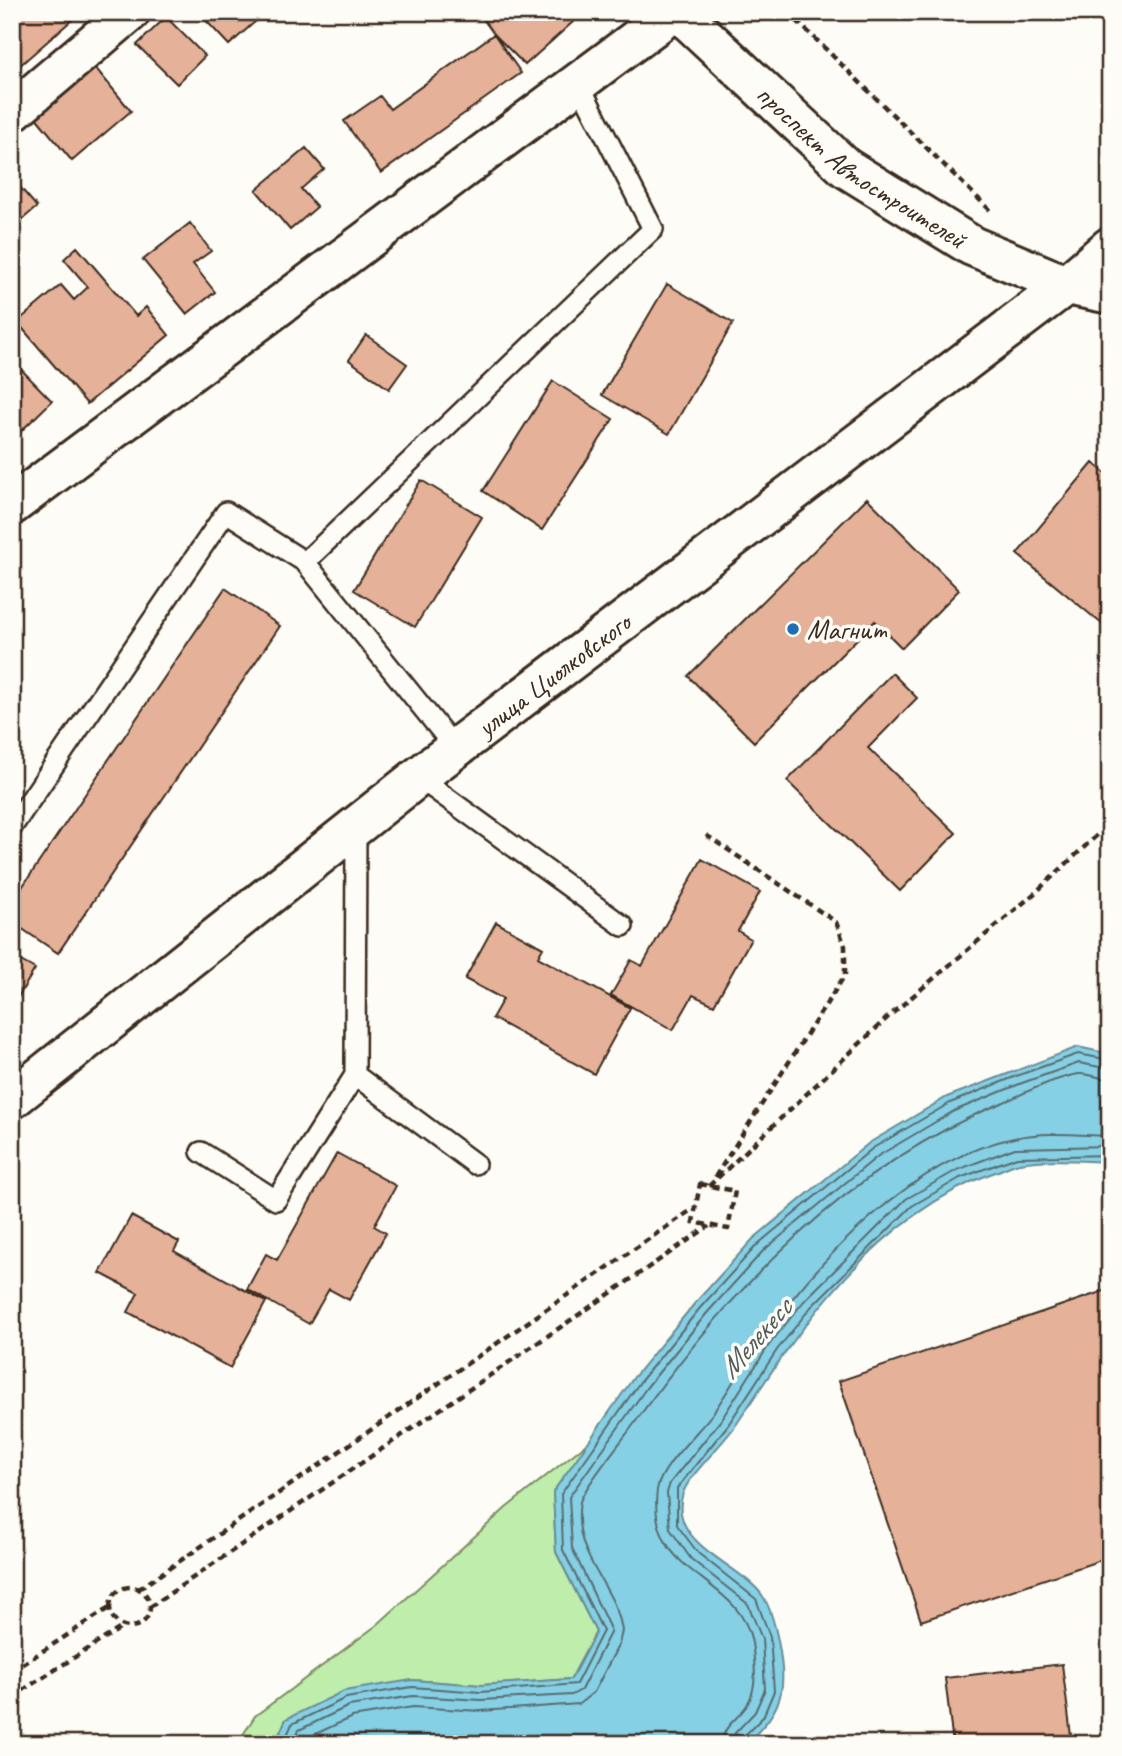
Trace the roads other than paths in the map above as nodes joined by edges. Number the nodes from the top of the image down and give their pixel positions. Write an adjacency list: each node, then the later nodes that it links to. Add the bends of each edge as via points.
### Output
1 (130, 12): 5 (street)
2 (673, 12): 4 (street)
3 (679, 12): 7 (street, проспект Автостроителей, via 846,168 972,246)
4 (578, 82): 9 (street); 10 (lane, via 653,229)
5 (12, 112)
6 (1110, 247): 7 (street, улица Циолковского)
7 (1066, 285): 8 (street); 11 (street, улица Циолковского)
8 (1110, 294)
9 (12, 505)
10 (306, 562): 11 (lane); 13 (lane, via 226,512)
11 (455, 748): 12 (street, улица Циолковского)
12 (418, 777): 14 (street, улица Циолковского); 15 (lane)
13 (12, 827)
14 (356, 828): 16 (lane); 17 (street, улица Циолковского)
15 (623, 926)
16 (355, 1075): 18 (lane, via 275,1200); 19 (lane)
17 (12, 1099)
18 (201, 1152)
19 (475, 1164)

